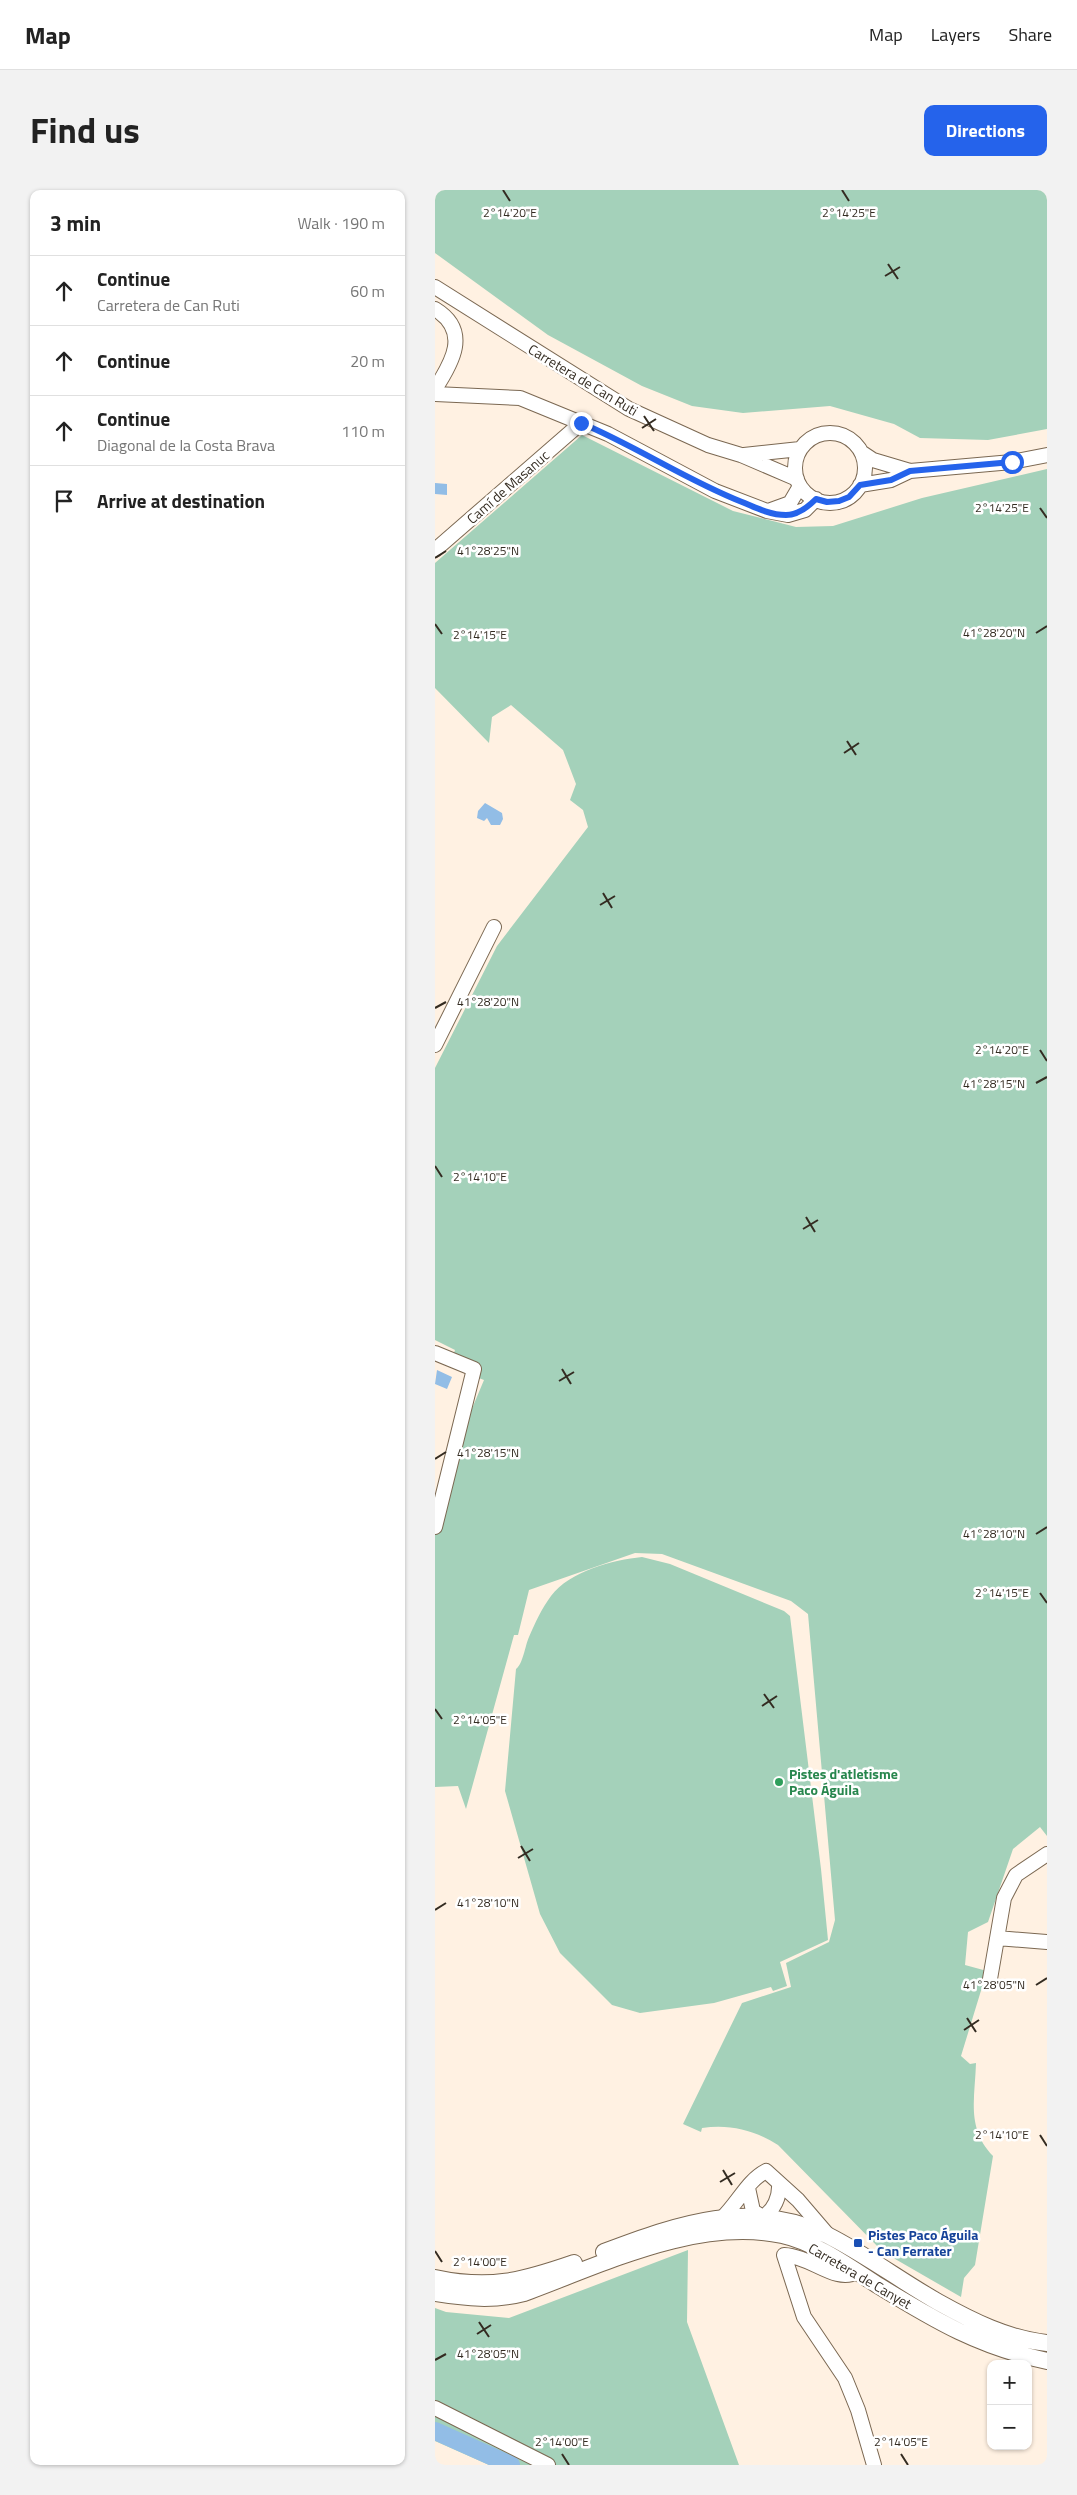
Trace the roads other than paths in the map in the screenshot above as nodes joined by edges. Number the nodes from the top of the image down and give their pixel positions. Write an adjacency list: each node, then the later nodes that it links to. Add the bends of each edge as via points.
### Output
1 (435, 287): 8 (street, Carretera de Can Ruti, via 629,409 708,445)
2 (435, 309): 3 (street, via 455,333 457,345)
3 (435, 390)
4 (435, 394): 5 (street, via 520,398)
5 (581, 423): 14 (street, via 715,491); 15 (street, Camí de Masanuc)
6 (801, 449): 7 (street, via 813,437 831,433 850,439); 8 (street, Carretera de Can Ruti); 11 (street, via 795,464)
7 (861, 452): 10 (street, via 873,460); 12 (street, via 865,466)
8 (741, 455): 11 (street, Carretera de Can Ruti)
9 (1047, 455): 10 (street, via 1012,462)
10 (910, 471): 12 (street, via 891,480)
11 (799, 482): 13 (street); 14 (street, via 790,503)
12 (860, 485): 13 (street, via 844,499 827,502)
13 (816, 499): 14 (street, via 805,510 788,515)
14 (767, 511)
15 (435, 550)
16 (494, 927): 17 (street)
17 (435, 1045)
18 (435, 1353): 19 (street, via 474,1369)
19 (435, 1527)
20 (1047, 1854): 21 (street, via 1017,1875 1004,1898)
21 (997, 1938): 22 (street); 23 (street)
22 (1047, 1942)
23 (991, 1980)
24 (779, 2183): 25 (street, via 766,2172 755,2177); 26 (street, via 780,2193 771,2212); 28 (street)
25 (748, 2188): 26 (street, via 753,2211); 27 (street)
26 (763, 2217): 27 (street, Carretera de Canyet); 28 (street, Carretera de Canyet, via 798,2224); 29 (street, via 756,2222 722,2224 685,2232); 30 (street, via 771,2226 807,2238)
27 (722, 2218): 32 (street, Carretera de Canyet, via 669,2229 516,2282 469,2284)
28 (827, 2235): 34 (street, Carretera de Canyet, via 973,2321 1015,2337)
29 (678, 2238): 30 (street, Carretera de Canyet, via 729,2231 769,2233 784,2235); 33 (street, Carretera de Canyet, via 503,2298 471,2299)
30 (818, 2250): 31 (street, Carretera de Canyet)
31 (857, 2272): 35 (street, Carretera de Canyet, via 961,2334 1000,2349); 38 (street, via 837,2276 817,2263 784,2255 804,2317 845,2378)
32 (435, 2278)
33 (435, 2293)
34 (1047, 2343)
35 (1047, 2361)
36 (435, 2408): 37 (street)
37 (548, 2465)
38 (874, 2465)

